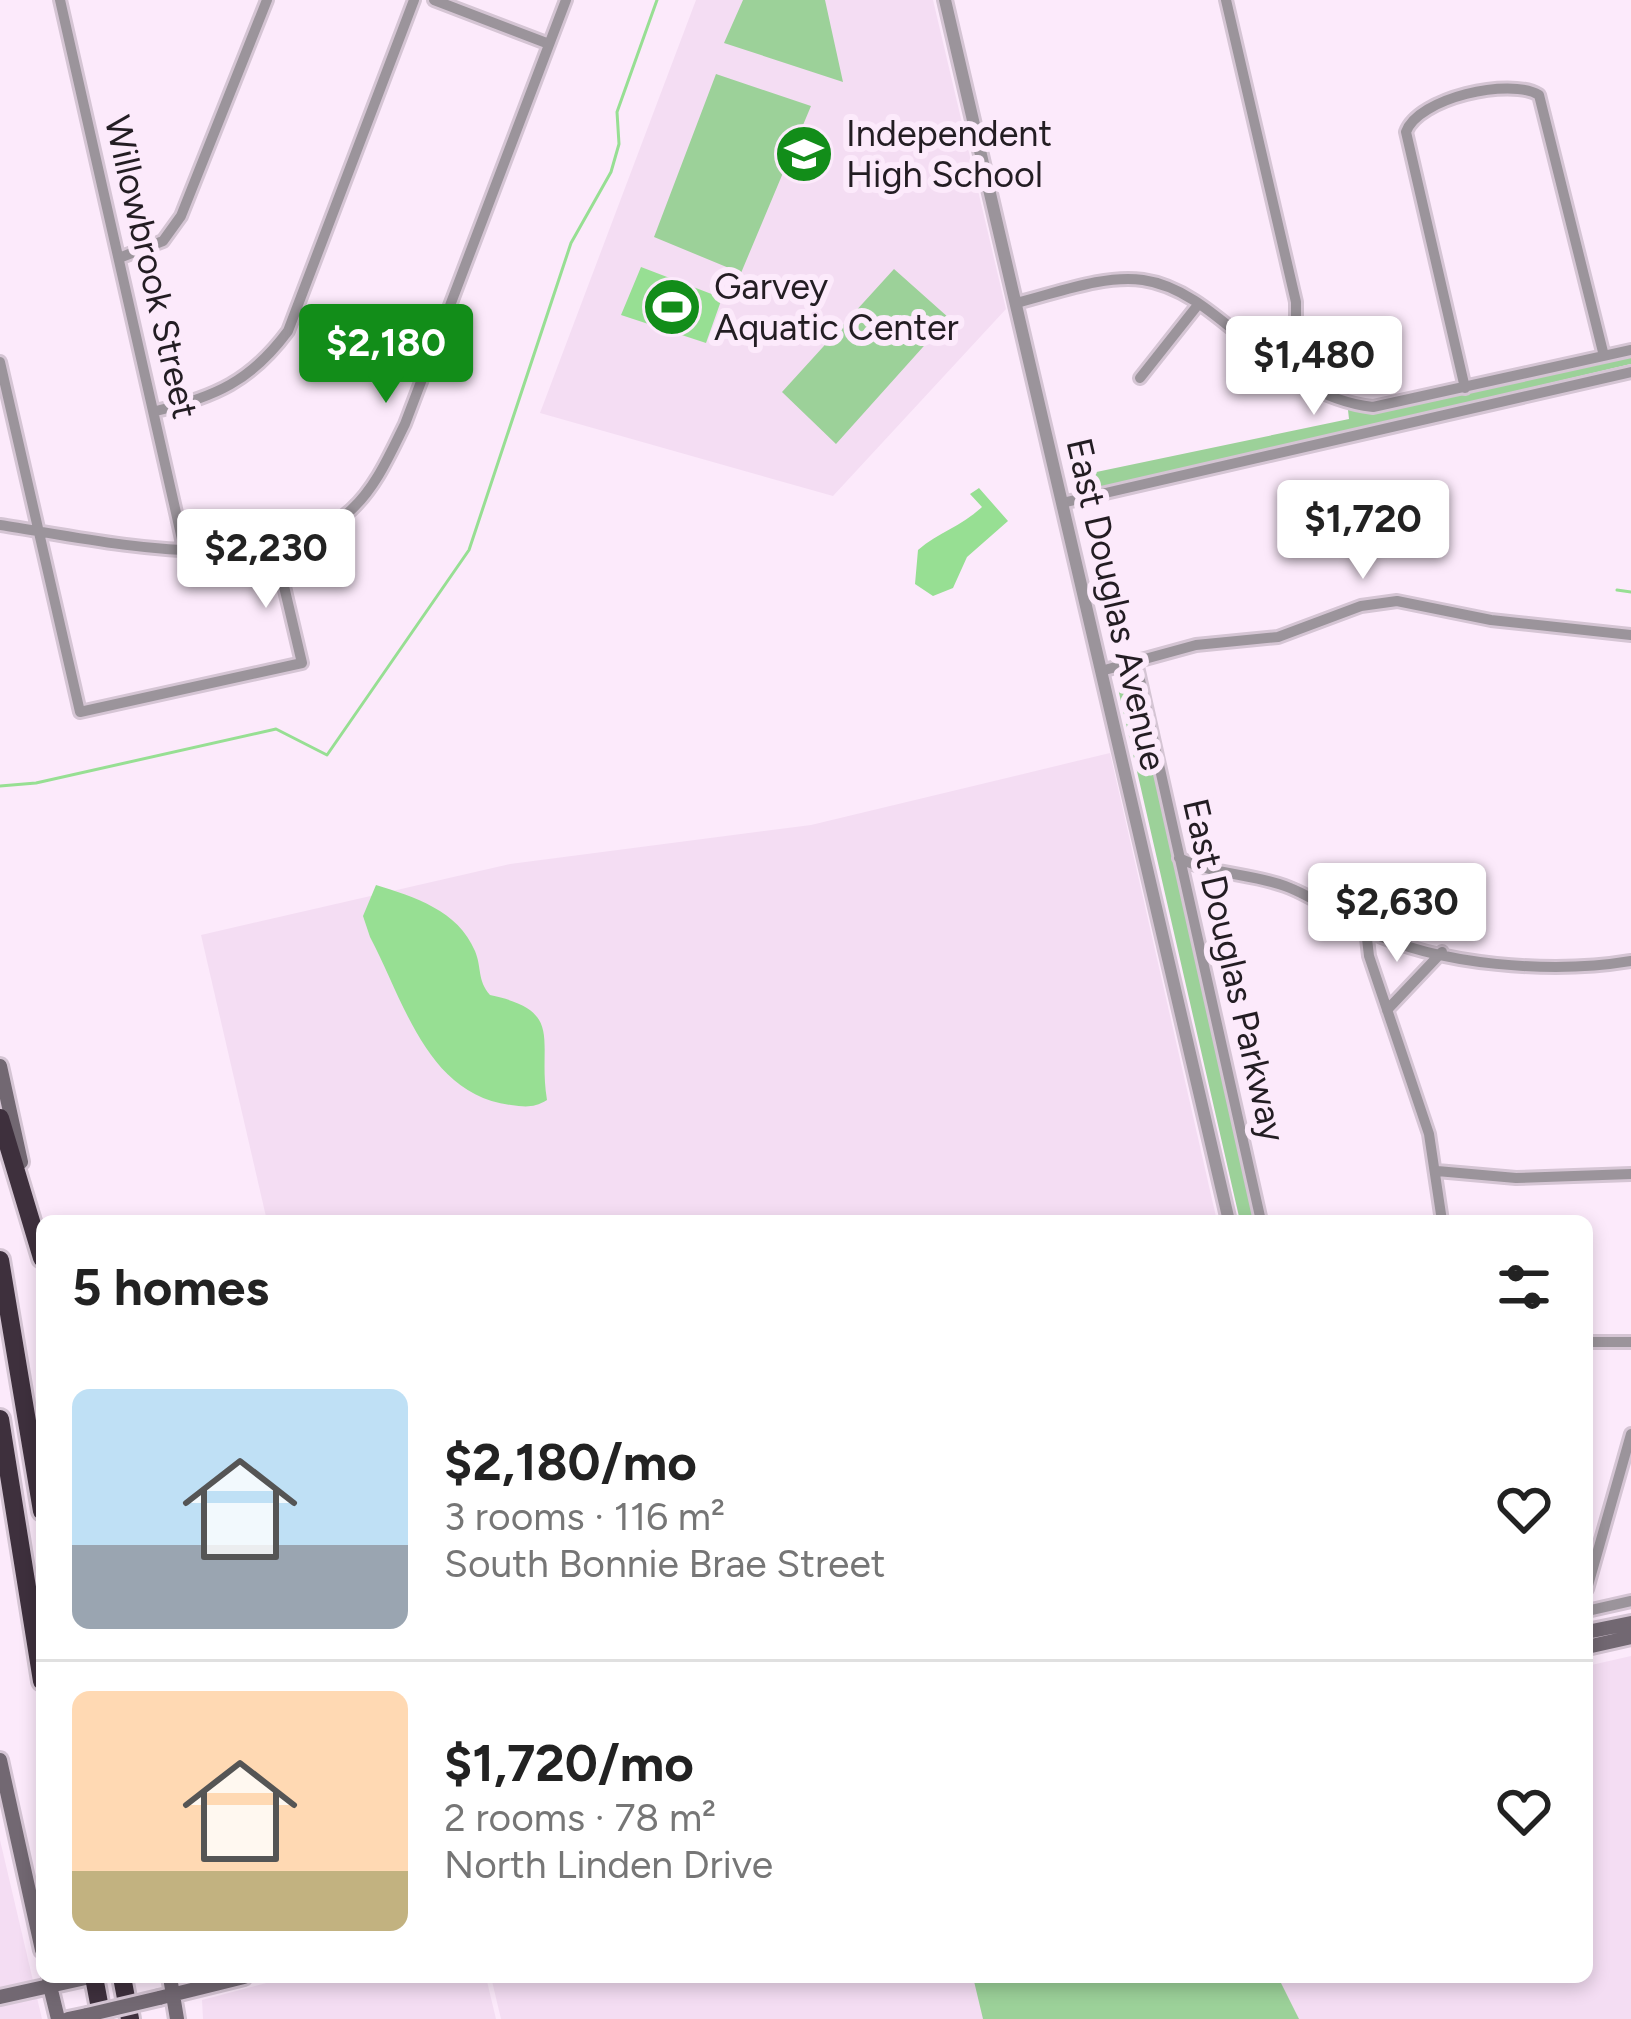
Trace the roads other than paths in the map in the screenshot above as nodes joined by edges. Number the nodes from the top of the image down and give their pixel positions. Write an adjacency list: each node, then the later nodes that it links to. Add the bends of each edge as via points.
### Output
1 (60, 0): 9 (street, Willowbrook Street)
2 (267, 0): 9 (street, via 182,216 163,241)
3 (414, 0): 19 (street, via 288,331 262,366 226,392)
4 (434, 0): 8 (street)
5 (566, 0): 8 (street)
6 (945, 0): 10 (street, East Douglas Avenue)
7 (1226, 0): 15 (street, via 1296,302 1296,328)
8 (548, 44): 24 (street, via 379,476 324,529)
9 (119, 258): 19 (street, Willowbrook Street)
10 (1016, 303): 11 (street, via 1142,280); 20 (street, East Douglas Avenue)
11 (1197, 306): 15 (street); 17 (street)
12 (1631, 350): 13 (street)
13 (1604, 356): 18 (street); 18 (street, via 1539,95 1519,86 1471,95 1425,106 1406,132)
14 (0, 362): 22 (street)
15 (1275, 364): 18 (street, via 1340,403 1372,407)
16 (1631, 372): 20 (street)
17 (1140, 378)
18 (1465, 388)
19 (156, 411): 23 (street, Willowbrook Street)
20 (1062, 503): 27 (street, East Douglas Avenue)
21 (0, 525): 22 (street)
22 (39, 531): 23 (street); 24 (street, via 80,712 302,663)
23 (184, 548): 24 (street)
24 (275, 548)
25 (1631, 635): 26 (street, via 1397,601 1278,638 1196,645)
26 (1136, 662): 27 (street); 28 (street, East Douglas Parkway)
27 (1101, 671): 37 (street, East Douglas Avenue)
28 (1178, 858): 29 (street, via 1205,872 1263,878 1305,893); 38 (street, East Douglas Parkway)
29 (1366, 930): 30 (street); 32 (street)
30 (1442, 952): 31 (street, via 1586,969); 32 (street)
31 (1631, 961)
32 (1387, 1010): 35 (street)
33 (0, 1066): 40 (main road)
34 (0, 1118): 41 (highway)
35 (1437, 1171): 36 (street); 39 (street)
36 (1631, 1174)
37 (1228, 1215)
38 (1261, 1215)
39 (1441, 1215)
40 (36, 1230)
41 (36, 1237)
42 (0, 1260): 47 (highway)
43 (1593, 1342): 44 (street)
44 (1631, 1342)
45 (0, 1418): 54 (highway)
46 (1631, 1434): 48 (street)
47 (36, 1475)
48 (1593, 1568)
49 (1631, 1600): 50 (street)
50 (1593, 1610)
51 (1631, 1623): 52 (main road)
52 (1593, 1632)
53 (1631, 1637): 55 (main road)
54 (36, 1643)
55 (1593, 1646)
56 (0, 1760): 57 (main road)
57 (36, 1912)
58 (46, 1983): 65 (main road)
59 (49, 1983): 67 (main road)
60 (89, 1983): 66 (highway)
61 (123, 1983): 69 (highway)
62 (169, 1983): 64 (main road)
63 (219, 1983): 64 (main road)
64 (166, 1996): 66 (main road, bridge); 70 (main road)
65 (0, 1997)
66 (94, 2017): 68 (main road)
67 (58, 2019)
68 (68, 2019)
69 (130, 2019)
70 (177, 2019)

